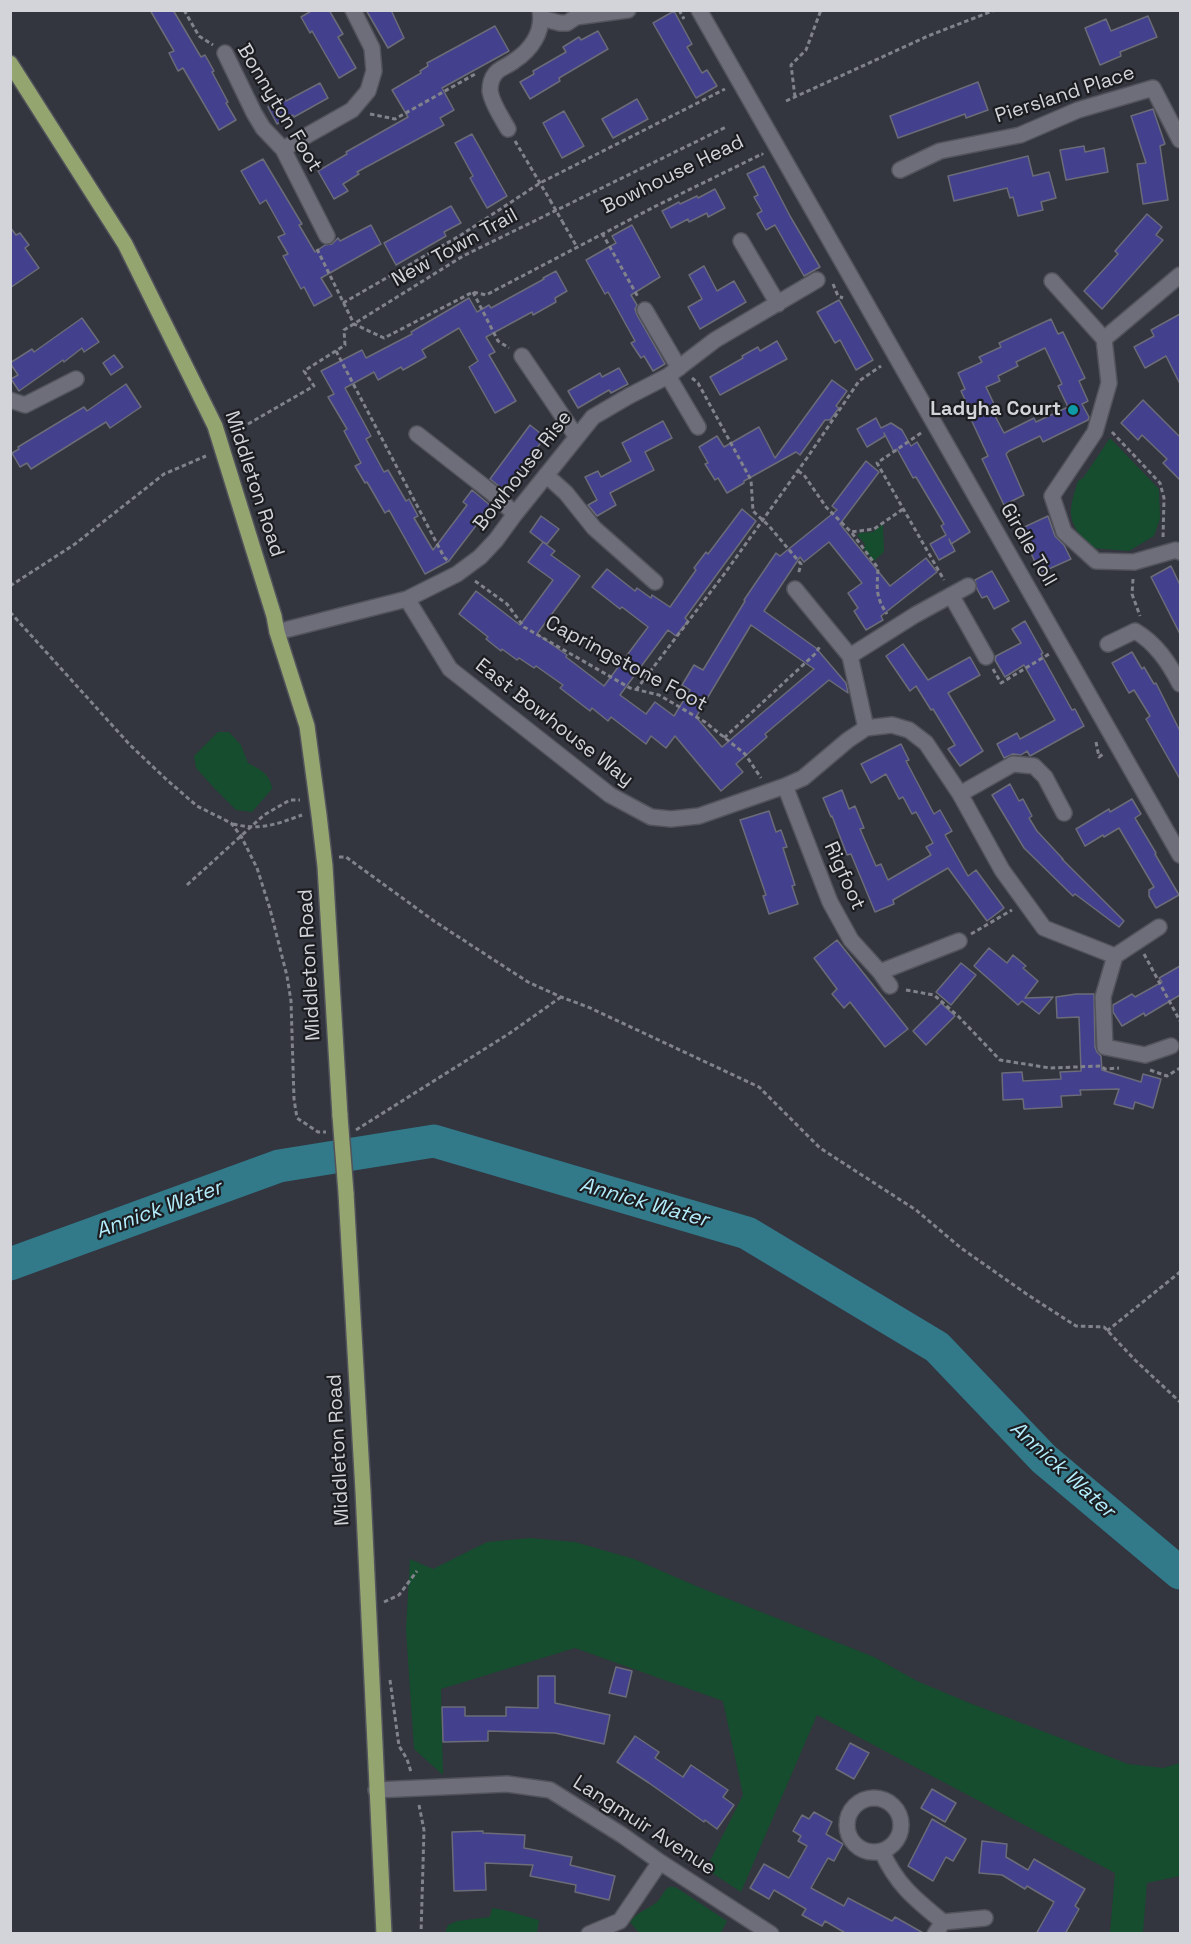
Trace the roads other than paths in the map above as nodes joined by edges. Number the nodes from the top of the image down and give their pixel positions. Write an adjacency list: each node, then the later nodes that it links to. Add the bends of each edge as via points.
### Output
1 (353, 10): 9 (street, via 372,48 374,71 368,91 352,110)
2 (628, 10): 4 (street, via 576,17 567,23)
3 (699, 10): 44 (street, Girdle Toll)
4 (541, 14): 7 (street, via 538,35 528,51 496,72 490,83 490,95)
5 (225, 53): 9 (street, Bonnyton Foot, via 263,128)
6 (10, 63): 34 (main road, Middleton Road, via 126,244 215,426)
7 (508, 129)
8 (1180, 140): 10 (street, Piersland Place, via 1153,88 1078,110 1020,135 940,151)
9 (283, 149): 11 (street, Bonnyton Foot)
10 (900, 170)
11 (327, 236)
12 (741, 242): 16 (street)
13 (1180, 275): 18 (street)
14 (817, 280): 16 (street, Bowhouse Rise)
15 (1052, 281): 18 (street)
16 (778, 304): 20 (street, Bowhouse Rise, via 715,340)
17 (645, 310): 20 (street)
18 (1104, 339): 28 (street, via 1109,383 1095,432 1052,495 1064,532 1096,561 1134,562)
19 (522, 356): 25 (street)
20 (674, 372): 23 (street); 25 (street, Bowhouse Rise, via 592,417)
21 (76, 379): 22 (street, via 25,405)
22 (12, 404)
23 (698, 427)
24 (417, 434): 27 (street)
25 (576, 436): 26 (street, Bowhouse Rise)
26 (546, 475): 27 (street, Bowhouse Rise); 29 (street, via 607,541)
27 (515, 514): 33 (street, Bowhouse Rise, via 480,557)
28 (1180, 552)
29 (655, 582)
30 (968, 586): 32 (street)
31 (795, 589): 36 (street)
32 (951, 595): 36 (street); 37 (street)
33 (407, 599): 34 (street, Bowhouse Rise); 41 (street, East Bowhouse Way, via 450,669 628,806 651,817 699,816)
34 (277, 632): 51 (main road, Middleton Road, bridge, via 307,726 324,859 374,1606)
35 (1108, 644): 38 (street, via 1135,631)
36 (850, 656): 40 (street)
37 (986, 657)
38 (1176, 665): 39 (street)
39 (1180, 684)
40 (866, 728): 41 (street, East Bowhouse Way, via 803,778); 42 (street, via 892,725 909,730 926,743)
41 (785, 786): 48 (street, Rigfoot, via 830,902 851,940)
42 (960, 794): 43 (street, via 1013,764 1034,766 1045,777); 47 (street, via 1002,870 1044,928)
43 (1064, 813)
44 (1180, 855)
45 (1159, 927): 47 (street)
46 (959, 940): 48 (street)
47 (1115, 956): 50 (street, via 1103,997 1105,1047 1145,1055)
48 (880, 972): 49 (street, Rigfoot)
49 (890, 986)
50 (1171, 1046)
51 (376, 1790): 53 (street, Langmuir Avenue, via 507,1784 550,1790); 56 (main road, Middleton Road)
52 (882, 1852): 55 (street, via 891,1872)
53 (660, 1862): 57 (street, via 620,1921); 58 (street, Langmuir Avenue)
54 (985, 1918): 55 (street)
55 (939, 1928)
56 (384, 1934)
57 (589, 1934)
58 (771, 1934)

